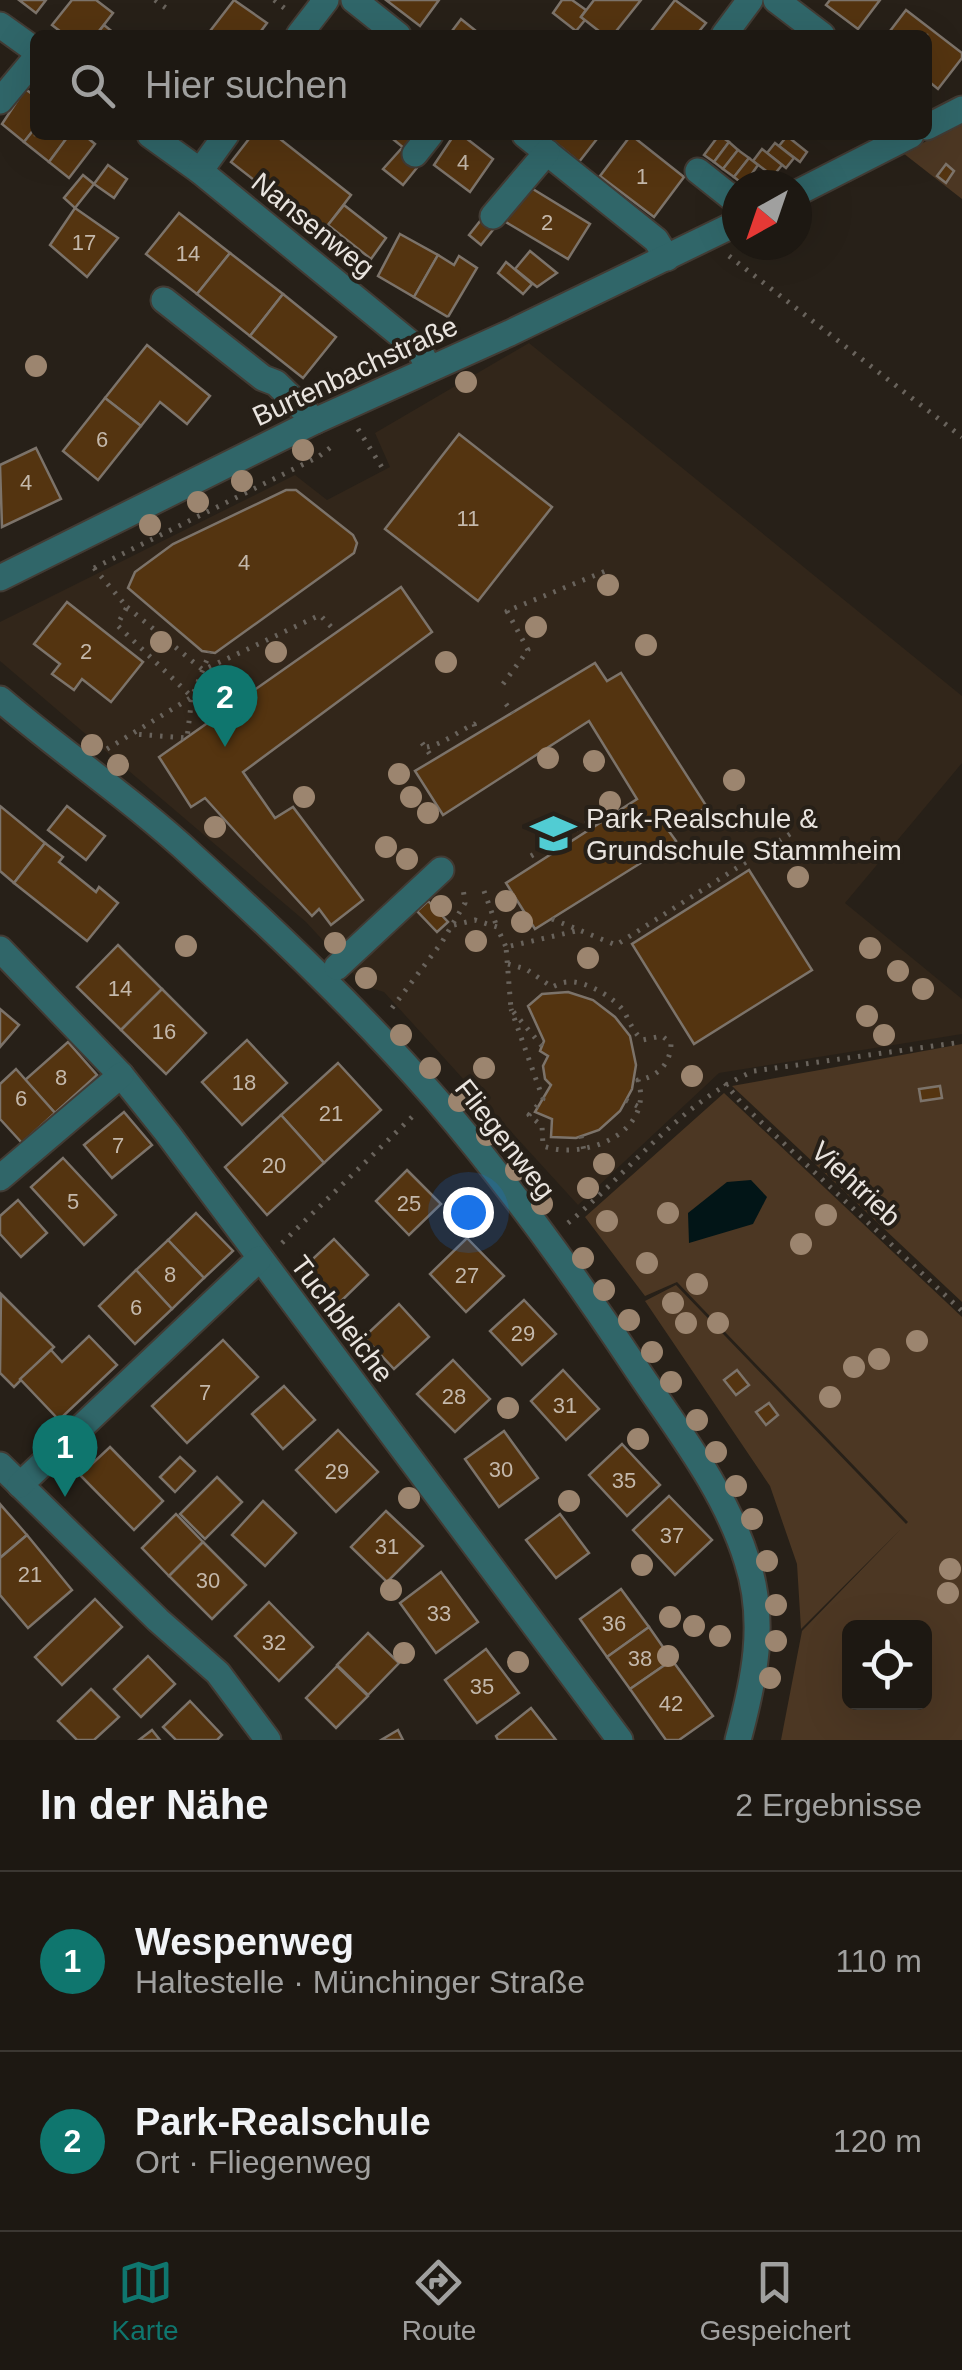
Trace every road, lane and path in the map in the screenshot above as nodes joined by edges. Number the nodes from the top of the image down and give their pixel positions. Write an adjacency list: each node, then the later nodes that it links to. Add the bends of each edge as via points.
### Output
1 (155, 0): 6 (path)
2 (326, 0): 9 (street)
3 (354, 0): 10 (street)
4 (750, 0): 11 (street)
5 (776, 0): 7 (street)
6 (166, 8)
7 (806, 8): 12 (street)
8 (0, 25): 13 (street)
9 (303, 30)
10 (392, 30)
11 (728, 30)
12 (819, 30)
13 (30, 46)
14 (30, 66): 15 (street)
15 (0, 101)
16 (962, 109): 17 (street)
17 (932, 124)
18 (157, 140): 23 (street, Nansenweg)
19 (222, 140): 23 (street)
20 (531, 140): 22 (street)
21 (900, 140): 25 (street)
22 (547, 152): 27 (street); 30 (street, via 656,240)
23 (200, 171): 32 (street, Nansenweg, via 420,351)
24 (698, 171): 26 (street)
25 (812, 185)
26 (722, 190)
27 (493, 216)
28 (722, 230): 29 (street, Burtenbachstraße)
29 (711, 235): 30 (street, Burtenbachstraße); 35 (path, via 722,251)
30 (667, 258): 32 (street, Burtenbachstraße)
31 (164, 300): 34 (street, via 276,383)
32 (429, 369): 33 (street, Burtenbachstraße)
33 (354, 413): 34 (street, Burtenbachstraße); 36 (path); 39 (path, via 318,457 97,571)
34 (315, 421): 38 (street, Burtenbachstraße)
35 (962, 437)
36 (383, 470)
37 (608, 570): 43 (path, via 507,610 528,650)
38 (0, 578)
39 (127, 608): 42 (path); 44 (path, via 117,625)
40 (336, 632): 42 (path, via 320,614)
41 (210, 652): 42 (path)
42 (203, 670): 44 (path)
43 (503, 684)
44 (192, 697): 48 (path); 48 (path, via 187,738)
45 (0, 700): 74 (street, Fliegenweg, via 191,854)
46 (506, 704): 47 (path)
47 (513, 712)
48 (134, 734): 50 (path)
49 (477, 734): 51 (path, via 474,724 425,745)
50 (96, 755)
51 (434, 760)
52 (600, 824): 54 (path, via 592,820 565,842)
53 (790, 834): 61 (path, via 616,945)
54 (530, 856)
55 (441, 870): 65 (street)
56 (463, 888): 59 (path, via 464,904)
57 (484, 891): 60 (path)
58 (552, 919): 61 (path)
59 (452, 926): 60 (path, via 475,920); 67 (path)
60 (497, 927): 62 (path)
61 (578, 930): 62 (path)
62 (506, 947): 64 (path)
63 (0, 949): 72 (street, Tuchbleiche)
64 (508, 964): 66 (path, via 553,990 568,982 586,985); 68 (path)
65 (337, 967)
66 (618, 1006): 69 (path); 76 (path, via 642,1040 662,1036 671,1043 671,1056 656,1074 638,1080)
67 (392, 1008)
68 (512, 1009): 71 (path); 78 (path, via 543,1099 529,1116 542,1126 543,1146)
69 (610, 1014)
70 (962, 1042): 73 (path, via 754,1071)
71 (542, 1046)
72 (121, 1075): 79 (street); 81 (street, Tuchbleiche)
73 (725, 1083): 80 (path); 82 (path, Viehtrieb)
74 (435, 1098): 80 (street, Fliegenweg); 81 (path)
75 (626, 1100): 76 (path)
76 (639, 1106): 78 (path, via 616,1136)
77 (581, 1136): 78 (path)
78 (584, 1151)
79 (0, 1178)
80 (547, 1241): 87 (street, Fliegenweg, via 701,1466 748,1563 758,1610 756,1673)
81 (259, 1259): 84 (street); 86 (street, Tuchbleiche)
82 (962, 1312)
83 (0, 1465): 84 (street)
84 (20, 1485): 85 (street, via 218,1673)
85 (261, 1737)
86 (620, 1740)
87 (738, 1740)

